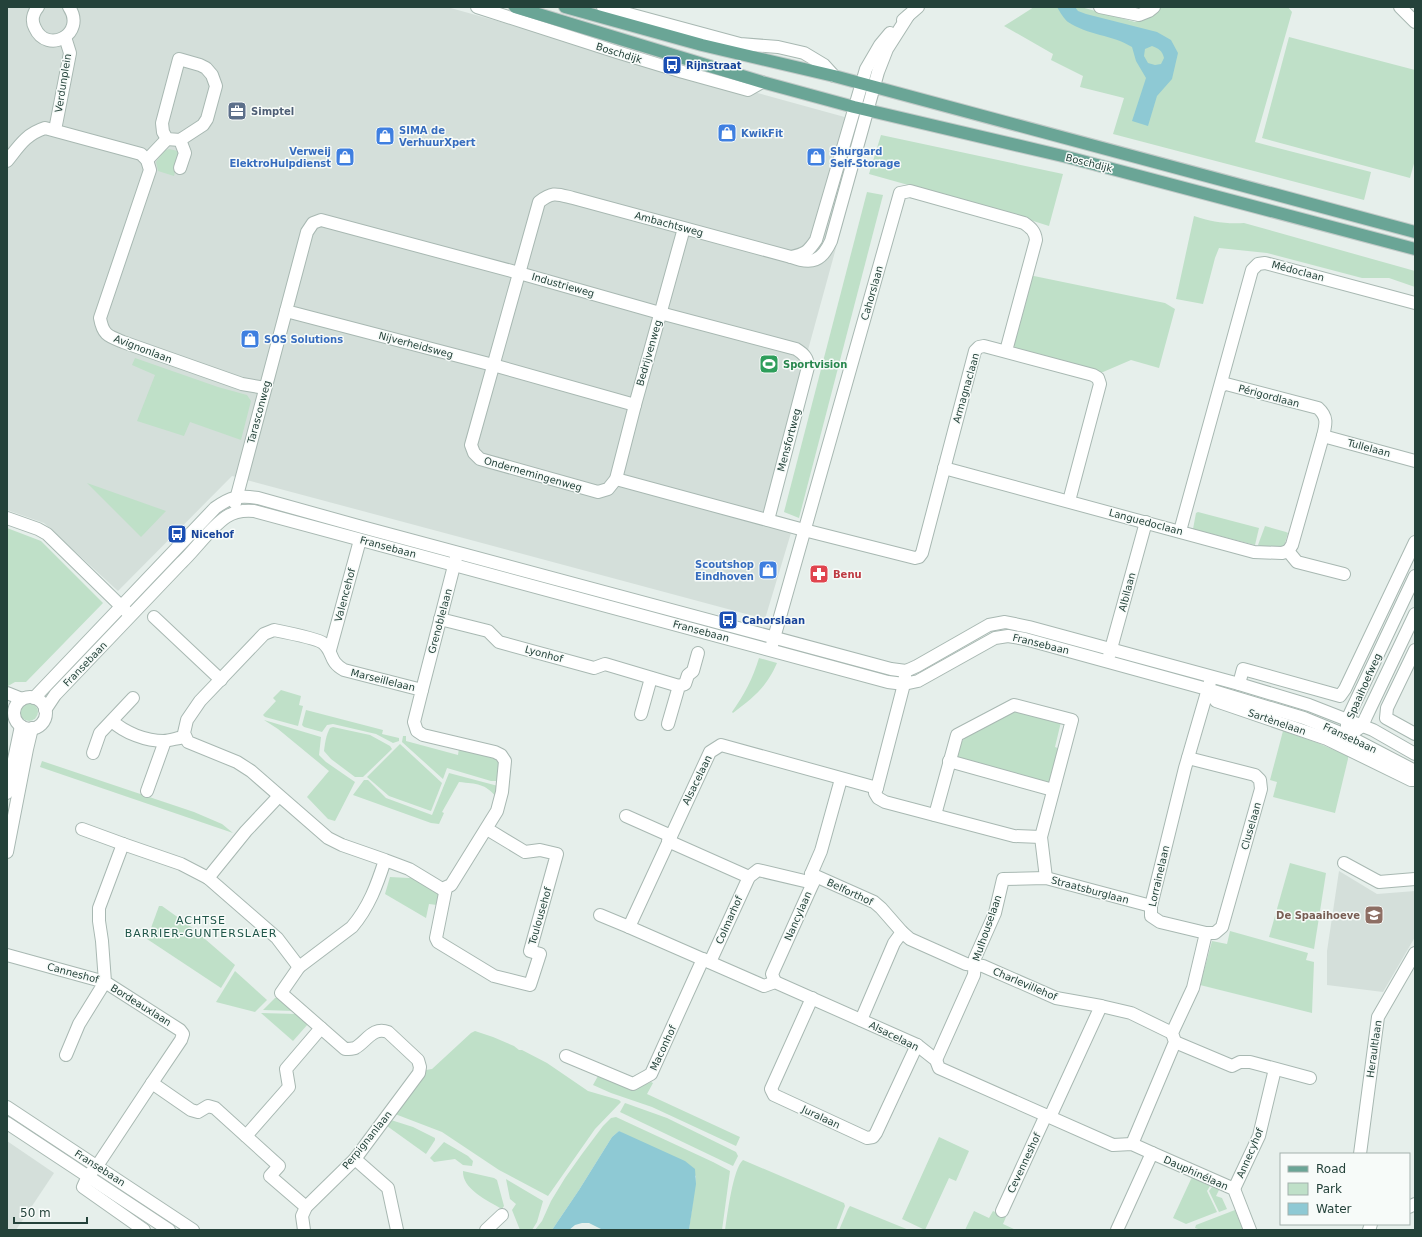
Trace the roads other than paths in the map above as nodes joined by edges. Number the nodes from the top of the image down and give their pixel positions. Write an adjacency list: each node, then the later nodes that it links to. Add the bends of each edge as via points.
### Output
1 (38, 7): 13 (street, via 33,17 36,31 45,39)
2 (69, 7): 13 (street, via 73,12 74,21)
3 (477, 7): 15 (street, Boschdijk, via 631,57 748,90)
4 (515, 7): 15 (main road, Boschdijk)
5 (565, 7): 14 (main road, Boschdijk, via 702,45)
6 (603, 7): 14 (street, Boschdijk, via 740,44 778,47 804,53 824,65)
7 (918, 7): 11 (street)
8 (1100, 7): 9 (street, via 1139,15)
9 (1154, 7)
10 (1400, 7): 12 (street)
11 (908, 16): 16 (street, via 880,44); 17 (street, via 887,49)
12 (1415, 22)
13 (65, 37): 20 (street, Verdunplein, via 70,53)
14 (834, 76): 16 (main road, Boschdijk)
15 (762, 82): 18 (main road, Boschdijk)
16 (861, 84): 17 (main road, Boschdijk); 18 (street)
17 (873, 87): 19 (street, Ambachtsweg); 30 (main road, Boschdijk)
18 (854, 107): 19 (main road, Boschdijk); 27 (street)
19 (866, 111): 28 (street, Ambachtsweg); 31 (main road, Boschdijk, via 1067,158)
20 (55, 130): 23 (street, via 141,154); 24 (street, via 45,128 34,131)
21 (167, 139): 22 (street); 22 (street, via 162,123 179,59 206,68 216,86 203,125); 23 (street)
22 (180, 140): 25 (street, via 185,152)
23 (147, 160): 41 (street, Avignonlaan, via 150,170 100,318 102,329 108,336 123,342 242,384)
24 (7, 161)
25 (180, 168)
26 (547, 195): 29 (street, Ambachtsweg, via 573,198); 33 (street, Ondernemingenweg, via 539,202)
27 (824, 212): 28 (street); 32 (street, via 816,240 810,249 804,254)
28 (837, 215): 32 (street, Ambachtsweg, via 831,241 820,258 811,262)
29 (684, 228): 32 (street, Ambachtsweg); 36 (street, Bedrijvenweg)
30 (1415, 232)
31 (1415, 250)
32 (791, 257)
33 (519, 273): 35 (street, Industrieweg, via 321,220 313,222 307,232); 36 (street, Industrieweg); 39 (street, Ondernemingenweg)
34 (1415, 303): 40 (street, Médoclaan, via 1265,262 1258,264 1252,270)
35 (286, 311): 39 (street, Nijverheidsweg); 41 (street, Tarasconweg)
36 (660, 313): 38 (street, Industrieweg, via 796,350); 42 (street, Bedrijvenweg)
37 (1006, 352): 45 (street, Armagnaclaan, via 984,346 975,351); 48 (street, Armagnaclaan, via 1098,378 1100,384); 53 (street, Cahorslaan, via 1036,240 1031,227 910,191 900,193)
38 (808, 361): 51 (street, Mensfortweg)
39 (493, 365): 42 (street, Nijverheidsweg); 46 (street, Ondernemingenweg, via 471,445 480,460 598,492 608,489)
40 (1220, 386): 43 (street, Périgordlaan, via 1226,384 1318,408 1324,414 1326,423); 54 (street)
41 (265, 388): 47 (street, Tarasconweg)
42 (635, 405): 46 (street, Bedrijvenweg)
43 (1323, 436): 44 (street, Tullelaan); 57 (street, Périgordlaan, via 1292,545)
44 (1415, 461)
45 (944, 468): 48 (street, Languedoclaan); 53 (street, Armagnaclaan, via 919,557)
46 (616, 479): 51 (street)
47 (236, 497): 49 (street, Tarasconweg); 58 (street, Fransebaan, via 258,498); 62 (street, Fransebaan, via 225,500 215,508)
48 (1069, 501): 52 (street, Languedoclaan)
49 (233, 513): 55 (street, Fransebaan, via 242,510 254,511); 64 (street, Fransebaan, via 217,525)
50 (7, 518): 62 (street, via 47,534)
51 (768, 520): 53 (street)
52 (1146, 522): 54 (street, Languedoclaan); 72 (street, Albilaan)
53 (804, 530): 67 (street, Cahorslaan)
54 (1180, 532): 57 (street, Languedoclaan, via 1254,552)
55 (360, 540): 59 (street, Fransebaan); 68 (street, Valencehof)
56 (1415, 542): 78 (street, Spaaihoefweg, via 1349,683 1340,696 1243,669)
57 (1288, 551): 60 (street, via 1297,562)
58 (458, 553): 59 (street, Grenoblelaan); 67 (street, Fransebaan)
59 (454, 565): 66 (street, Grenoblelaan); 69 (street, Fransebaan)
60 (1344, 574)
61 (1415, 577): 89 (street, Spaaihoefweg)
62 (122, 606): 64 (street); 83 (street, Fransebaan)
63 (1415, 614): 92 (street, Spaaihoefweg)
64 (131, 616): 86 (street, Fransebaan, via 55,695)
65 (154, 617): 76 (street)
66 (440, 618): 75 (street, Lyonhof, via 488,632 499,642 594,668 605,664); 81 (street, Grenoblelaan)
67 (774, 637): 69 (street, Cahorslaan); 73 (street, Fransebaan)
68 (330, 650): 76 (street, Marseillelaan, via 323,642 269,631); 81 (street, Marseillelaan, via 334,663 344,670)
69 (771, 650): 77 (street, Fransebaan, via 888,682)
70 (1415, 650): 94 (street, via 1387,708 1386,718)
71 (698, 653): 79 (street, via 685,684)
72 (1110, 655): 73 (street, Fransebaan, via 1029,627 1005,622 989,625); 74 (street, Fransebaan); 77 (street, Fransebaan, via 1008,636 995,638 918,681); 80 (street, Fransebaan)
73 (906, 671): 77 (street)
74 (1211, 677): 78 (street, Fransebaan); 80 (street, Lorrainelaan)
75 (651, 678): 79 (street, Lyonhof); 88 (street)
76 (221, 680): 96 (street, Marseillelaan, via 188,717)
77 (904, 684): 105 (street)
78 (1239, 684): 89 (street, Fransebaan, via 1309,705)
79 (679, 686): 91 (street)
80 (1208, 689): 95 (street, Fransebaan, via 1304,718); 100 (street, Lorrainelaan); 104 (street, Sartènelaan, via 1216,701 1327,739)
81 (422, 690): 113 (street, Marseillelaan, via 414,722 417,731 423,735 495,752 505,761 497,811)
82 (7, 693): 85 (street)
83 (34, 698): 85 (street); 86 (street, via 41,702)
84 (133, 698): 90 (street)
85 (22, 699): 87 (street)
86 (45, 710): 93 (street, via 41,724)
87 (10, 711): 93 (street, via 17,722)
88 (641, 714)
89 (1347, 720): 92 (street, Fransebaan); 95 (street, Spaaihoefweg)
90 (112, 721): 97 (street, via 120,728 151,740); 98 (street, via 100,733)
91 (668, 724)
92 (1362, 726): 95 (street, Spaaihoefweg); 99 (street, Fransebaan)
93 (27, 727): 108 (street); 117 (street, via 27,749)
94 (1415, 734)
95 (1348, 736): 102 (street, Fransebaan)
96 (185, 737): 97 (street); 109 (street, via 188,742 237,762)
97 (165, 741): 107 (street)
98 (93, 753)
99 (1415, 754)
100 (1188, 758): 126 (street, Lorrainelaan); 130 (street, Cluselaan, via 1255,775 1260,780 1261,789 1222,927 1215,933)
101 (949, 761): 106 (street); 106 (street, Straatsburglaan, via 957,735 1014,705 1076,721); 111 (street, Straatsburglaan)
102 (1415, 771)
103 (841, 779): 105 (street, Alsacelaan); 115 (street, Alsacelaan, via 721,745 710,752); 123 (street, Nancylaan)
104 (1415, 780)
105 (877, 788): 111 (street, via 875,793 885,802)
106 (1053, 790): 114 (street, Straatsburglaan)
107 (147, 791)
108 (7, 793)
109 (279, 796): 118 (street, via 328,838); 121 (street)
110 (626, 816): 115 (street)
111 (935, 816): 114 (street, via 1014,836)
112 (82, 829): 116 (street)
113 (487, 829): 125 (street, Marseillelaan, via 451,885); 125 (street, Toulousehof, via 525,852 540,850 557,854 530,951 540,954 530,986 494,976 438,942 436,938)
114 (1041, 837): 122 (street, Straatsburglaan)
115 (670, 838): 120 (street); 128 (street, Alsacelaan)
116 (124, 844): 121 (street, via 181,864); 136 (street, Bordeauxlaan, via 99,908 98,921)
117 (7, 852)
118 (385, 860): 125 (street, via 410,869 442,889); 135 (street, via 374,893 359,920)
119 (1344, 863): 124 (street, via 1379,882)
120 (749, 877): 123 (street, via 758,870); 133 (street, Colmarhof)
121 (208, 878): 135 (street, via 277,938)
122 (1046, 878): 126 (street, Straatsburglaan); 134 (street, Mulhouselaan, via 1003,879 995,913 975,958)
123 (812, 879): 129 (street, Belforthof, via 874,902); 137 (street, Nancylaan, via 772,974)
124 (1415, 879)
125 (446, 888)
126 (1150, 906): 130 (street, Lorrainelaan, via 1151,916 1160,922)
127 (600, 915): 128 (street, Alsacelaan)
128 (629, 927): 133 (street, Alsacelaan)
129 (902, 932): 134 (street, Belforthof, via 910,939); 140 (street, via 894,943)
130 (1206, 933): 142 (street, via 1192,988)
131 (1415, 953): 156 (street, Heraultlaan, via 1378,1017)
132 (7, 955): 136 (street, Canneshof)
133 (707, 961): 137 (street, Alsacelaan, via 764,986); 145 (street, Maconhof, via 651,1074 633,1084)
134 (974, 966): 139 (street, Charlevillehof, via 983,966 1056,998); 146 (street, Mulhouselaan, via 974,975)
135 (299, 967): 141 (street, via 281,993)
136 (105, 982): 144 (street, Canneshof, via 79,1024); 149 (street, Bordeauxlaan, via 183,1034)
137 (775, 982): 138 (street, Alsacelaan)
138 (812, 998): 140 (street, Alsacelaan); 143 (street, Juralaan, via 771,1089 774,1095 867,1138 873,1137 876,1133)
139 (1101, 1006): 142 (street, Charlevillehof, via 1131,1013); 151 (street)
140 (861, 1020): 143 (street, Alsacelaan)
141 (320, 1028): 153 (street, via 286,1068 289,1087); 157 (street, Perpignanlaan, via 345,1049 354,1048 372,1033 384,1030 418,1060 420,1067 419,1073)
142 (1173, 1037): 147 (street, via 1232,1066 1240,1062 1250,1062); 154 (street)
143 (917, 1045): 146 (street, Alsacelaan)
144 (66, 1055)
145 (566, 1056)
146 (936, 1060): 151 (street, Alsacelaan, via 939,1068)
147 (1275, 1069): 148 (street); 160 (street, Annecyhof, via 1259,1136)
148 (1310, 1078)
149 (152, 1082): 153 (street, via 191,1110 198,1112 208,1106 215,1108); 158 (street, Bordeauxlaan)
150 (7, 1107): 158 (street, Fransebaan)
151 (1048, 1116): 154 (street, Alsacelaan, via 1113,1145); 162 (street, Cevenneshof)
152 (7, 1123): 159 (street, Fransebaan)
153 (246, 1136): 161 (street, via 279,1166 270,1176)
154 (1132, 1144): 155 (street, Alsacelaan)
155 (1152, 1153): 160 (street, Dauphinélaan); 170 (street, Dauphinélaan)
156 (1360, 1153)
157 (355, 1159): 161 (street, Perpignanlaan); 168 (street, via 388,1188)
158 (97, 1166): 159 (street, Bordeauxlaan); 166 (street, Fransebaan)
159 (88, 1176): 164 (street, Fransebaan, via 83,1187); 165 (street, Fransebaan)
160 (1234, 1189): 171 (street, Dauphinélaan)
161 (306, 1207): 167 (street, via 302,1216)
162 (1002, 1211)
163 (502, 1215): 169 (street)
164 (144, 1230)
165 (170, 1230)
166 (193, 1230)
167 (304, 1230)
168 (397, 1230)
169 (486, 1230)
170 (1117, 1230)
171 (1250, 1230)

